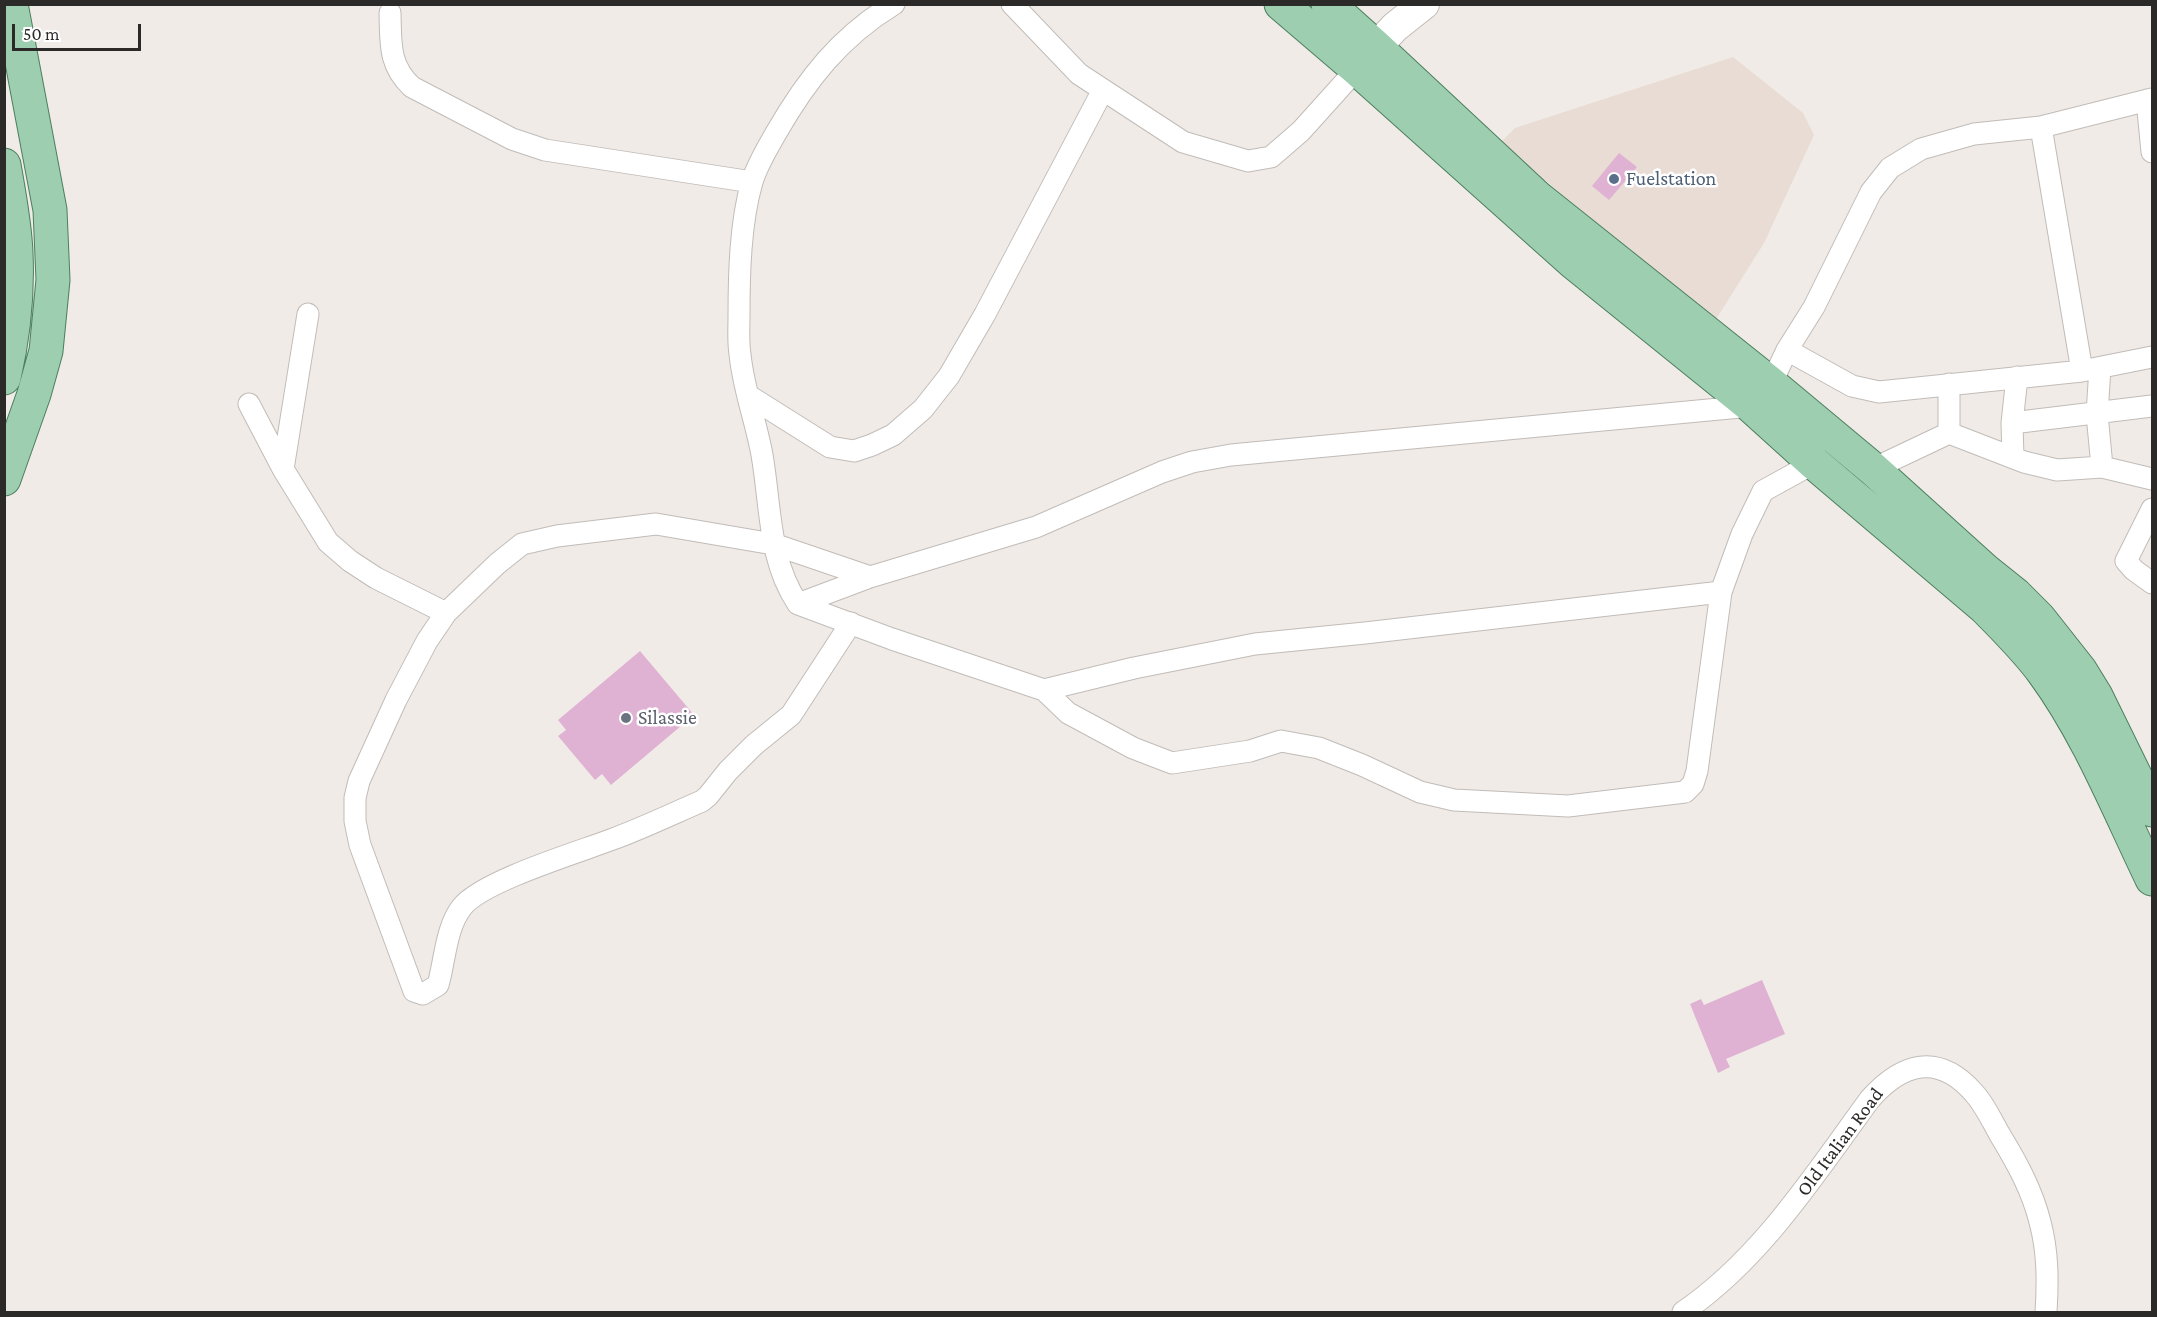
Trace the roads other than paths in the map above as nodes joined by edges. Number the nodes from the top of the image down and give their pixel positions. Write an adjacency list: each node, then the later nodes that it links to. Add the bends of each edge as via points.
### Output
1 (11, 4): 35 (main road, via 50,210 53,280 46,351)
2 (894, 4): 14 (street, via 869,20 817,71 779,128)
3 (1012, 4): 9 (street, via 1079,74)
4 (1281, 4): 8 (main road)
5 (1328, 4): 8 (main road)
6 (1424, 4): 8 (street)
7 (390, 13): 14 (street, via 391,54 401,77 412,87 512,139 545,150)
8 (1367, 58): 9 (street, via 1301,131 1271,157 1248,161 1184,142); 22 (main road, via 1530,208)
9 (1102, 90): 23 (street, via 985,314 950,376 923,410 893,435 854,451 831,447)
10 (2150, 100): 11 (street); 12 (street)
11 (2041, 127): 16 (street, via 1974,134 1921,149 1890,168 1871,192 1814,307); 18 (street)
12 (2152, 152)
13 (4, 165): 20 (main road, via 16,254 14,323)
14 (752, 182): 23 (street, via 739,279 740,353)
15 (308, 314): 32 (street)
16 (1787, 350): 21 (street, via 1852,386 1879,392); 22 (street)
17 (2152, 357): 18 (street)
18 (2091, 370): 19 (street); 26 (street)
19 (2017, 377): 21 (street); 27 (street)
20 (4, 378)
21 (1949, 384): 28 (street)
22 (1761, 395): 30 (main road); 33 (main road); 38 (street, via 1192,462 1036,526)
23 (748, 396): 37 (street, via 762,456)
24 (249, 404): 32 (street)
25 (2152, 406): 26 (street)
26 (2097, 414): 27 (street); 31 (street)
27 (2012, 423): 29 (street)
28 (1949, 433): 29 (street); 33 (street)
29 (2013, 457): 31 (street, via 2057,470)
30 (1814, 463): 40 (street, via 1763,491); 45 (main road, via 1985,608 2028,653 2079,729)
31 (2102, 467): 34 (street)
32 (283, 469): 42 (street, via 328,542 376,578)
33 (1873, 469): 45 (main road, via 2016,595 2061,645 2096,696)
34 (2152, 478)
35 (4, 479)
36 (2152, 509): 39 (street, via 2126,561)
37 (773, 544): 38 (street); 41 (street, via 789,591); 42 (street, via 656,524 557,536 522,544)
38 (870, 577): 41 (street)
39 (2152, 583)
40 (1721, 592): 44 (street, via 1255,644); 44 (street, via 1697,771 1685,792 1568,806 1454,800 1420,792 1319,748 1281,741 1172,763 1133,748 1068,713)
41 (798, 604): 43 (street)
42 (446, 613): 43 (street, via 396,700 355,798 360,845 411,987 423,994 438,985 453,925 467,901 514,876 702,801 754,745 791,715)
43 (851, 623): 44 (street)
44 (1044, 690)
45 (2143, 805): 46 (main road)
46 (2152, 879)
47 (1683, 1312): 48 (street, Old Italian Road, via 1761,1242 1881,1086 1906,1070 1932,1067 1946,1072 1973,1092 2018,1165 2043,1237 2048,1274)
48 (2046, 1312)

